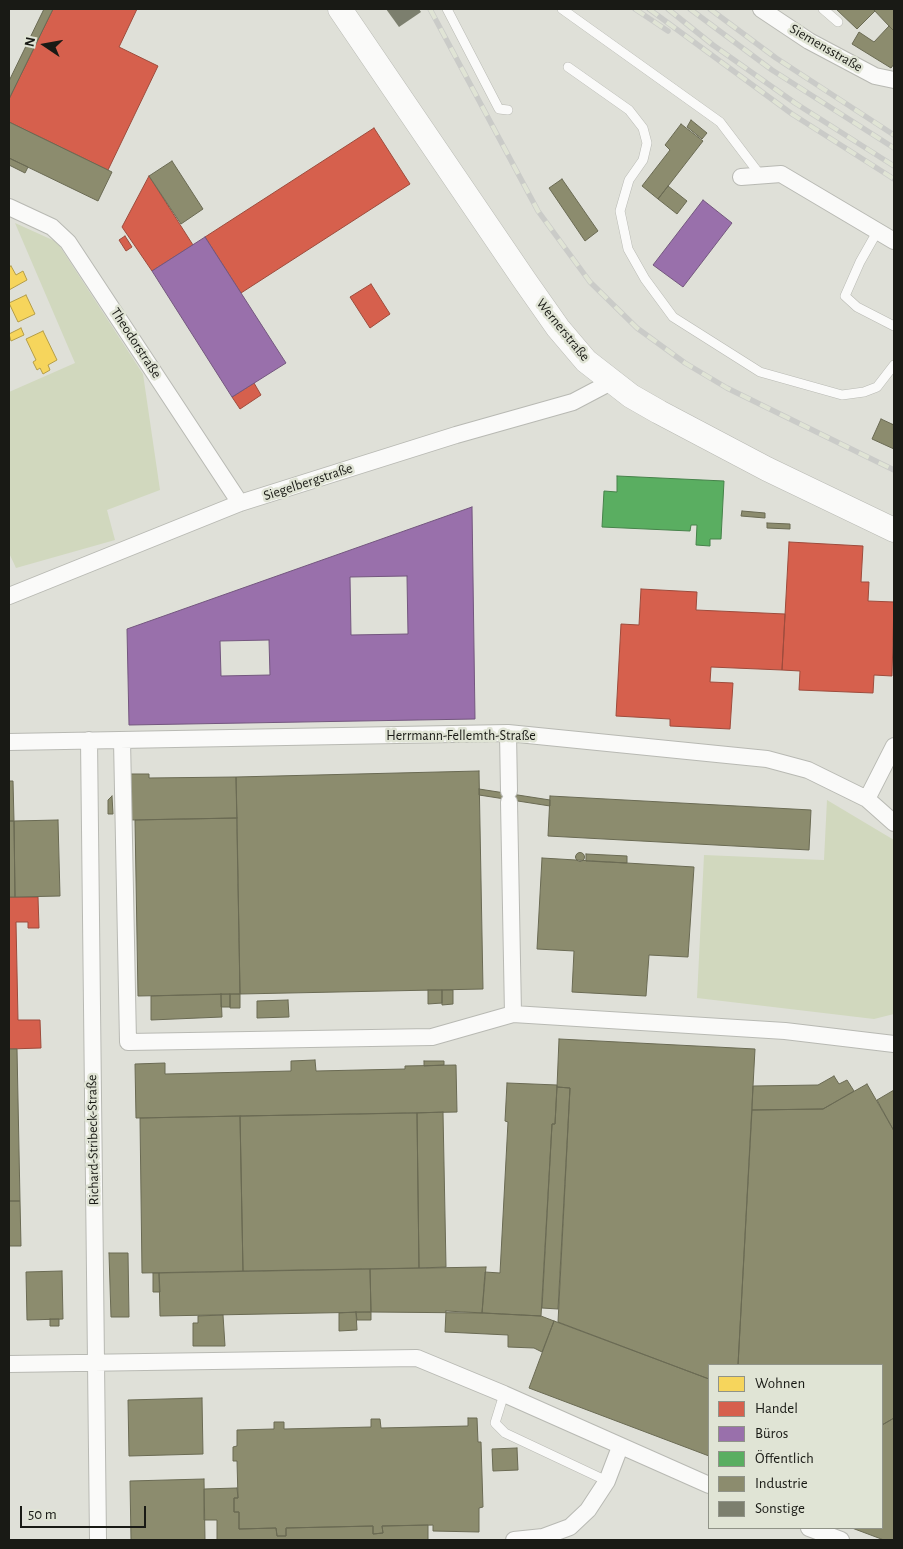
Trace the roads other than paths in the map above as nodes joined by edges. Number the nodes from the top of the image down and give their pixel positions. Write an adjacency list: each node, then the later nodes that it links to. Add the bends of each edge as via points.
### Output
1 (340, 9): 17 (main road, Wernerstraße, via 558,328 586,361)
2 (447, 9): 9 (lane, via 499,109)
3 (562, 9): 10 (lane, via 720,122)
4 (764, 9): 8 (street, Siemensstraße, via 809,41 875,76)
5 (823, 9): 6 (lane)
6 (838, 22)
7 (568, 66): 16 (lane, via 629,110 643,128 647,143 643,160 629,180 620,211 628,249 673,317 760,372 842,395 878,386)
8 (894, 80)
9 (508, 110)
10 (760, 176): 11 (street); 13 (street, via 781,174)
11 (741, 177)
12 (9, 207): 18 (street, Theodorstraße, via 52,227 68,242)
13 (878, 232): 14 (street); 15 (lane, via 845,296 857,308)
14 (894, 241)
15 (894, 326)
16 (894, 365)
17 (611, 382): 18 (street, Siegelbergstraße, via 573,402 456,435); 19 (main road, Wernerstraße, via 659,412 767,469)
18 (240, 504): 20 (street, Siegelbergstraße)
19 (894, 530)
20 (9, 596)
21 (508, 733): 23 (street, Herrmann-Fellemth-Straße); 26 (street, Herrmann-Fellemth-Straße, via 766,759 808,770); 28 (street)
22 (89, 740): 23 (street, Herrmann-Fellemth-Straße); 24 (street, Herrmann-Fellemth-Straße); 31 (street, Richard-Stribeck-Straße)
23 (122, 740): 28 (street, via 128,1042 432,1037)
24 (9, 742)
25 (894, 746): 26 (street)
26 (867, 799): 27 (street, Herrmann-Fellemth-Straße)
27 (894, 823)
28 (513, 1014): 29 (street, via 785,1031)
29 (894, 1044)
30 (9, 1364): 31 (street)
31 (95, 1364): 32 (street, via 417,1358); 37 (street, Richard-Stribeck-Straße)
32 (504, 1394): 33 (street); 34 (lane, via 495,1423 505,1433)
33 (620, 1447): 34 (street); 35 (street)
34 (607, 1481): 38 (street, via 588,1510 570,1527 543,1537)
35 (708, 1485)
36 (812, 1529): 39 (street)
37 (98, 1540)
38 (514, 1540)
39 (841, 1540)

